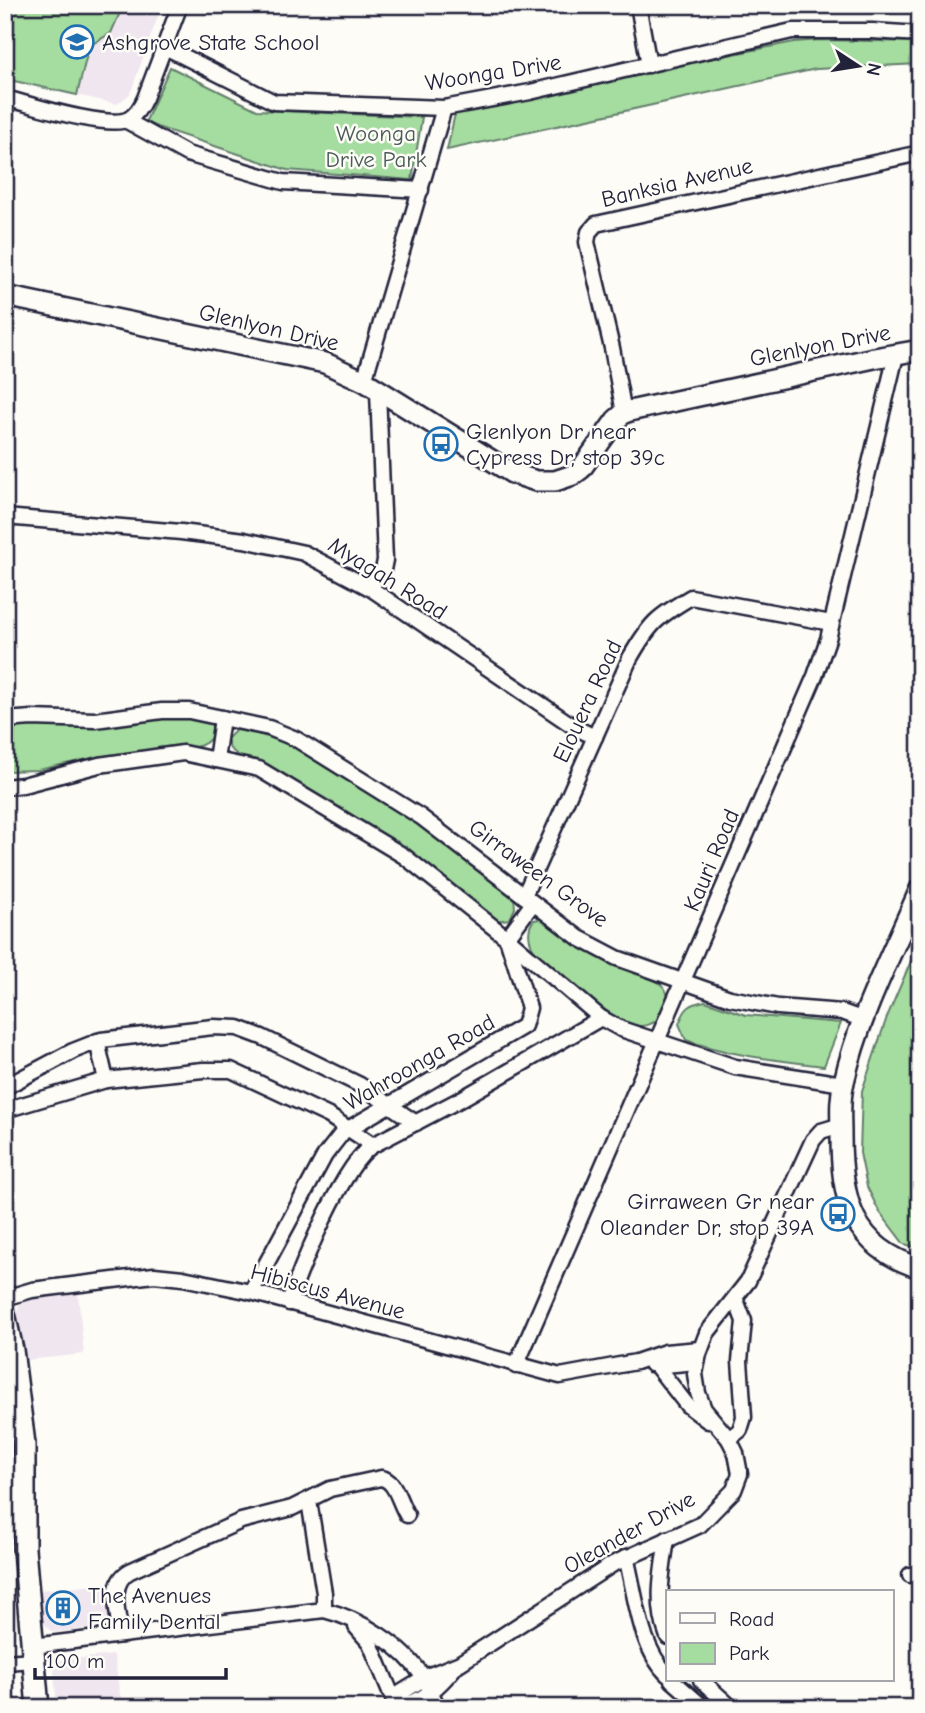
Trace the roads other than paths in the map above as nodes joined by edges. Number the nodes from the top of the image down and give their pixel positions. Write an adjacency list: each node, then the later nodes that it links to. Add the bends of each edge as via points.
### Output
1 (180, 5): 4 (street)
2 (638, 5): 5 (street)
3 (920, 34): 5 (street, Woonga Drive, via 792,31)
4 (165, 47): 7 (street, Woonga Drive, via 274,102); 8 (street, via 138,111)
5 (649, 65): 7 (street, Woonga Drive)
6 (5, 98): 8 (street, via 89,119)
7 (443, 108): 10 (street)
8 (127, 121): 10 (street, via 187,154 283,182)
9 (920, 153): 15 (street, Banksia Avenue, via 596,224 587,242)
10 (421, 190): 14 (street)
11 (5, 296): 14 (street, Glenlyon Drive, via 307,358 339,368)
12 (920, 350): 13 (street, Glenlyon Drive)
13 (896, 355): 15 (street, Glenlyon Drive); 18 (street, Kauri Road)
14 (371, 386): 15 (street, Glenlyon Drive, via 512,473 544,482 581,469); 17 (street, via 385,560)
15 (624, 413)
16 (5, 517): 17 (street, Myagah Road, via 244,540 303,553)
17 (370, 589): 21 (street, Myagah Road)
18 (831, 624): 21 (street, Elouera Road, via 691,597 660,616 644,633); 27 (street, Kauri Road, via 798,718)
19 (222, 718): 20 (street, Girraween Grove, via 162,711 95,720); 22 (street); 25 (street, Girraween Grove, via 296,739 421,817)
20 (5, 720)
21 (594, 737): 25 (street, Elouera Road)
22 (216, 760): 23 (street, via 183,753 99,765); 26 (street, via 258,769 351,822 404,856)
23 (5, 787)
24 (920, 889): 29 (street)
25 (529, 900): 26 (street, Elouera Road); 27 (street, Girraween Grove, via 579,938 617,958)
26 (507, 938): 28 (street); 35 (street, Wahroonga Road, via 529,1008 524,1026)
27 (683, 982): 29 (street, Girraween Grove, via 730,998 842,1012); 31 (street, Kauri Road)
28 (600, 1018): 31 (street); 37 (street)
29 (864, 1020): 33 (street)
30 (97, 1041): 32 (street); 34 (street); 35 (street, via 238,1028 360,1084)
31 (657, 1041): 33 (street, via 735,1067); 50 (street, Kauri Road)
32 (106, 1080): 36 (street); 39 (street, via 231,1070)
33 (843, 1084): 38 (street)
34 (5, 1087)
35 (390, 1105): 37 (street); 39 (street, Wahroonga Road)
36 (7, 1108)
37 (416, 1123): 40 (street)
38 (841, 1125): 41 (street, via 842,1179 862,1232 881,1251); 44 (street, via 821,1131 813,1140 754,1271)
39 (349, 1128): 40 (street); 42 (street, Wahroonga Road, via 325,1155)
40 (373, 1145): 45 (street, via 349,1171 299,1271)
41 (920, 1268)
42 (251, 1292): 43 (street, Hibiscus Avenue, via 154,1275 32,1290); 45 (street, Hibiscus Avenue)
43 (5, 1298)
44 (736, 1300): 47 (street, via 715,1322); 52 (street, via 744,1321 740,1361 744,1414 740,1430)
45 (289, 1303): 50 (street, Hibiscus Avenue)
46 (5, 1318): 51 (main road)
47 (699, 1355): 48 (street, Hibiscus Avenue, via 670,1351); 49 (street, Hibiscus Avenue); 52 (street, Oleander Drive, via 695,1380 700,1400)
48 (636, 1362): 49 (street, Hibiscus Avenue); 50 (street, Hibiscus Avenue, via 560,1376)
49 (655, 1364): 52 (street, via 687,1405)
50 (516, 1366)
51 (12, 1401): 61 (main road, via 26,1459 24,1549)
52 (725, 1434): 55 (street, Oleander Drive, via 740,1471 736,1488 700,1525)
53 (309, 1501): 54 (street, via 330,1489 385,1478); 57 (street); 60 (street, via 226,1527 124,1574 116,1589)
54 (407, 1515)
55 (667, 1539): 56 (street, Oleander Drive); 59 (street, via 660,1586)
56 (626, 1557): 63 (street, via 648,1646); 66 (street, Oleander Drive)
57 (324, 1610): 58 (street, Oleander Drive); 60 (street, Oleander Drive)
58 (351, 1621): 66 (street, Oleander Drive, via 398,1647); 67 (street, Oleander Drive, via 370,1643)
59 (666, 1630)
60 (121, 1635): 61 (street, Oleander Drive)
61 (33, 1653): 62 (street, Oleander Drive); 68 (main road)
62 (5, 1662)
63 (666, 1673)
64 (674, 1682): 70 (street)
65 (703, 1682): 71 (street)
66 (427, 1685): 67 (street, Oleander Drive, via 411,1704); 69 (street)
67 (396, 1703)
68 (38, 1708)
69 (439, 1708)
70 (704, 1708)
71 (732, 1708)

